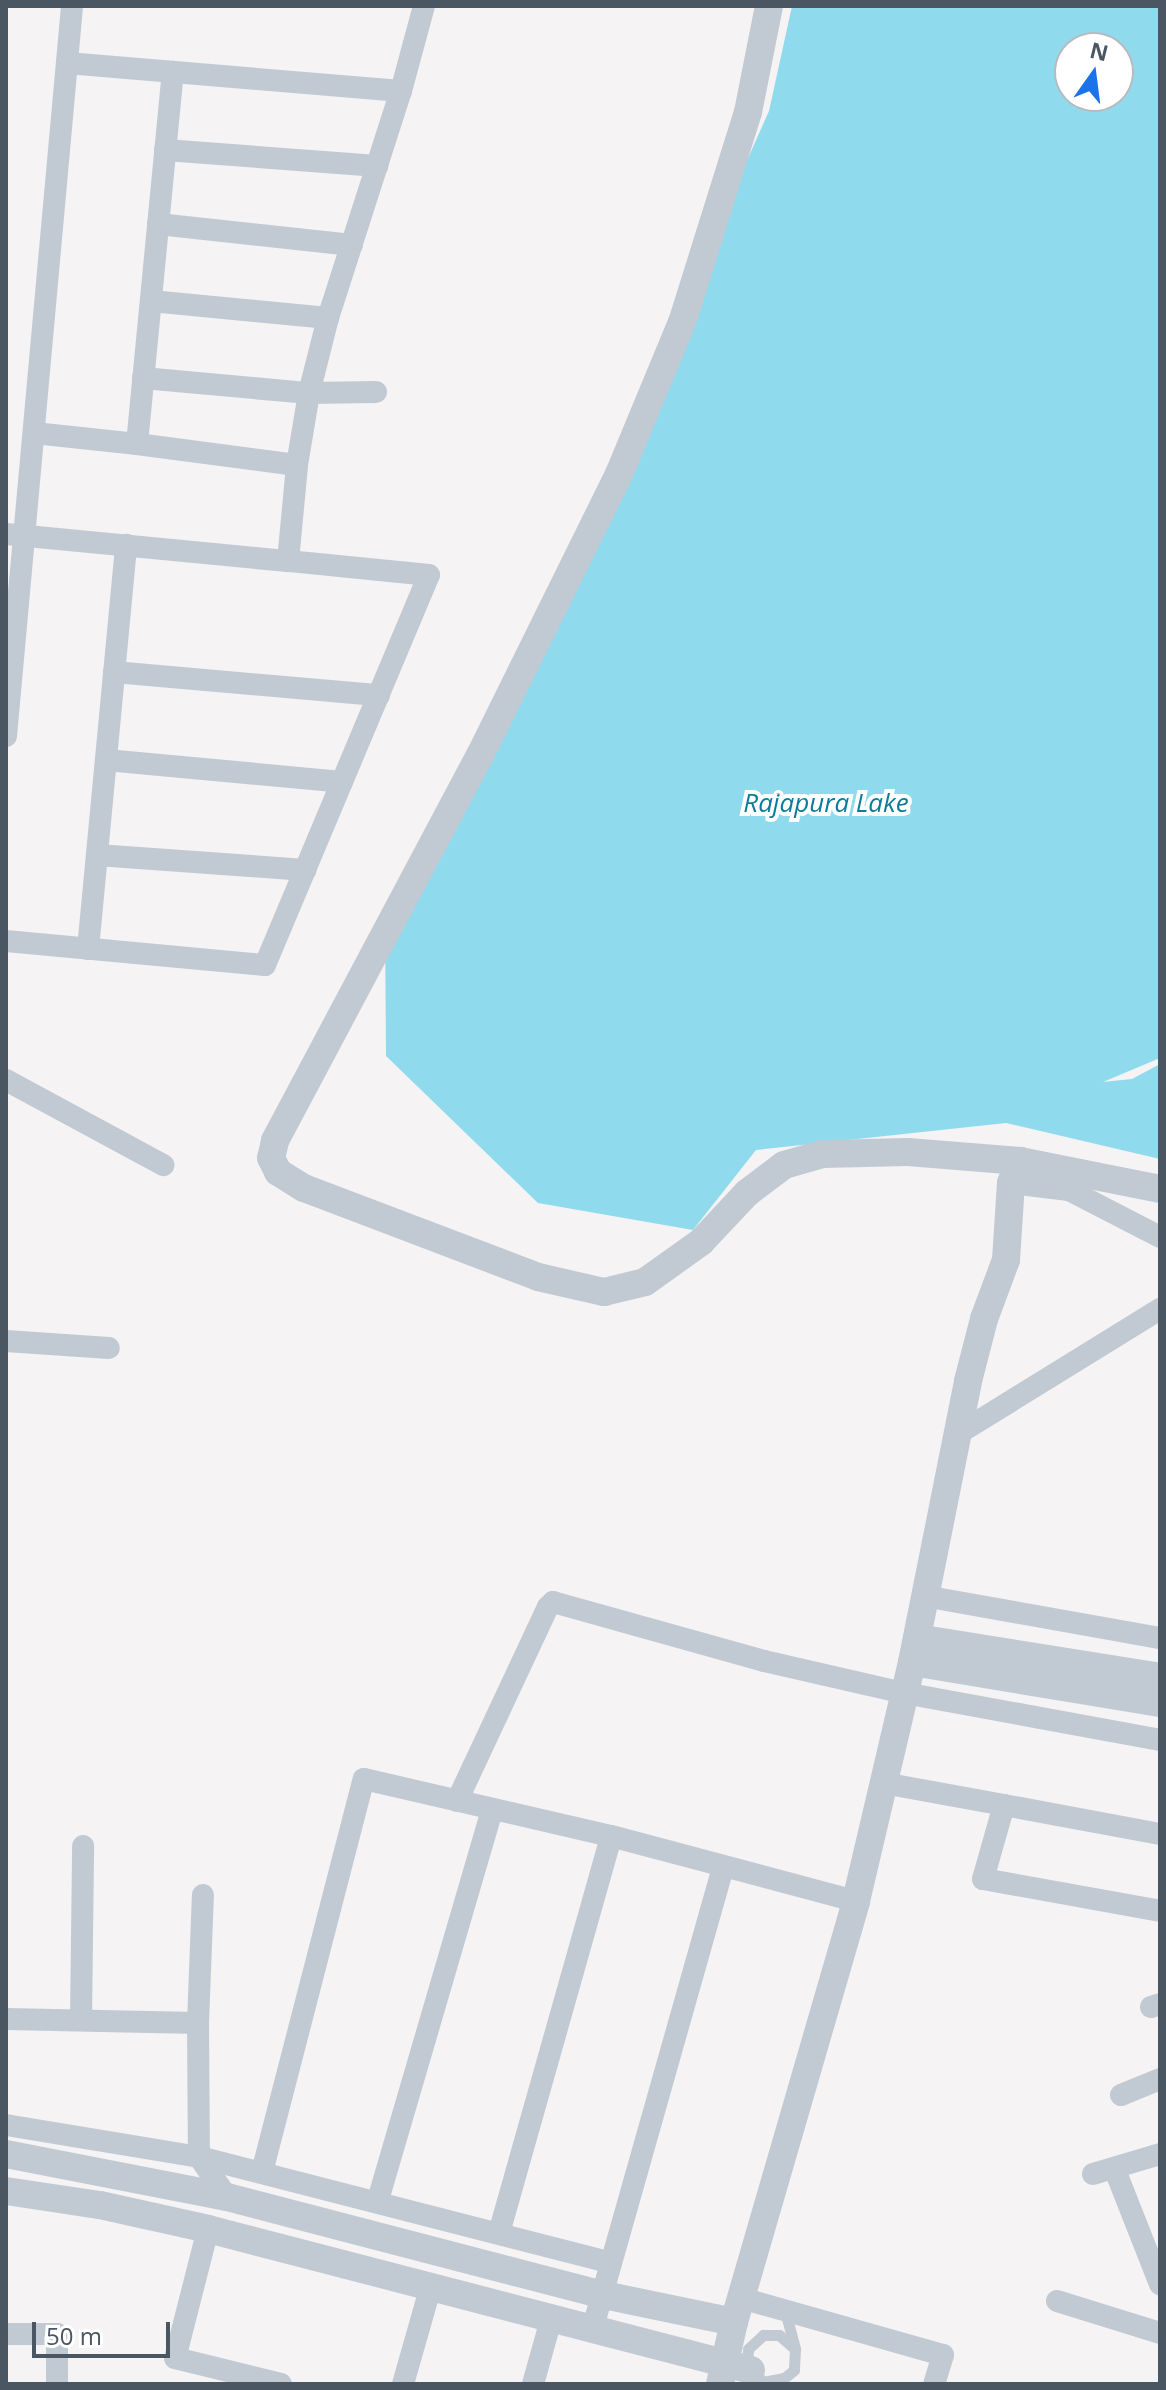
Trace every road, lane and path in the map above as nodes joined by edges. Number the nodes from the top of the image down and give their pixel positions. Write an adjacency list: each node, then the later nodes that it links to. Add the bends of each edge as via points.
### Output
1 (72, 6): 4 (street)
2 (424, 6): 6 (street)
3 (769, 6): 33 (street, via 748,112 682,322 619,474 480,755 275,1141 271,1158 278,1172 304,1188 538,1277 604,1292 645,1282 701,1242 747,1193 784,1165 823,1154 908,1152)
4 (67, 63): 5 (street); 16 (street)
5 (173, 72): 6 (street); 7 (street)
6 (401, 91): 8 (street)
7 (165, 150): 8 (street); 9 (street)
8 (377, 166): 10 (street)
9 (158, 224): 10 (street); 11 (street)
10 (352, 245): 12 (street)
11 (151, 301): 12 (street); 13 (street)
12 (328, 318): 15 (street)
13 (143, 378): 15 (street); 17 (street)
14 (376, 392): 15 (street)
15 (309, 393): 18 (street)
16 (34, 433): 17 (street); 19 (street)
17 (137, 444): 18 (street)
18 (297, 465): 21 (street)
19 (15, 535): 20 (street); 24 (street)
20 (126, 545): 21 (street); 22 (street)
21 (288, 561): 23 (street, via 429,575)
22 (114, 672): 23 (street); 25 (street)
23 (379, 695): 26 (street)
24 (6, 736)
25 (106, 760): 26 (street); 27 (street)
26 (342, 782): 28 (street)
27 (97, 855): 28 (street); 30 (street)
28 (305, 870): 30 (street, via 265,965)
29 (6, 941): 30 (street)
30 (88, 949)
31 (6, 1080): 32 (street)
32 (163, 1165)
33 (1016, 1172): 34 (street); 35 (street, via 1069,1190); 39 (street, via 1006,1260 984,1319)
34 (1160, 1189)
35 (1160, 1237)
36 (1160, 1309): 39 (street)
37 (6, 1341): 38 (street)
38 (109, 1348)
39 (956, 1435): 40 (street)
40 (924, 1596): 41 (street); 42 (street)
41 (1160, 1638)
42 (914, 1650): 43 (street); 44 (street); 45 (street)
43 (1160, 1677)
44 (904, 1693): 46 (street); 47 (street); 48 (street, via 764,1661 553,1602)
45 (1160, 1703)
46 (1160, 1740)
47 (883, 1783): 49 (street); 56 (street)
48 (457, 1801): 50 (street); 67 (street, via 364,1779)
49 (1004, 1805): 51 (street); 57 (street, via 983,1879)
50 (492, 1809): 52 (street); 71 (street)
51 (1160, 1834)
52 (611, 1836): 54 (street); 73 (street)
53 (83, 1846): 59 (street)
54 (723, 1868): 56 (street); 74 (street)
55 (203, 1895): 60 (street)
56 (856, 1901): 79 (street)
57 (1160, 1911)
58 (6, 2019): 59 (street)
59 (81, 2020): 60 (street)
60 (198, 2023): 66 (street)
61 (1160, 2079): 62 (street)
62 (1121, 2095)
63 (6, 2125): 66 (street)
64 (6, 2154): 68 (street)
65 (1160, 2154): 75 (street, via 1104,2172)
66 (199, 2157): 67 (street); 68 (street); 70 (street)
67 (262, 2172): 71 (street)
68 (163, 2183): 70 (street)
69 (6, 2191): 72 (street)
70 (227, 2197): 77 (street)
71 (378, 2200): 73 (street)
72 (208, 2229): 76 (street); 88 (street, via 175,2358)
73 (499, 2233): 74 (street)
74 (609, 2262): 77 (street)
75 (1160, 2284)
76 (431, 2286): 81 (street); 89 (street)
77 (599, 2294): 79 (street); 82 (street)
78 (1057, 2301): 83 (street)
79 (738, 2310): 80 (street); 86 (street)
80 (785, 2311): 85 (lane); 91 (street, via 943,2355)
81 (552, 2316): 82 (street); 90 (street)
82 (593, 2327): 86 (street)
83 (1160, 2333)
84 (6, 2334): 87 (street, via 57,2334)
85 (795, 2349): 86 (lane, via 779,2335 757,2338); 86 (lane, via 794,2370 784,2378 763,2382)
86 (732, 2372)
87 (57, 2384)
88 (280, 2384)
89 (403, 2384)
90 (533, 2384)
91 (934, 2384)

